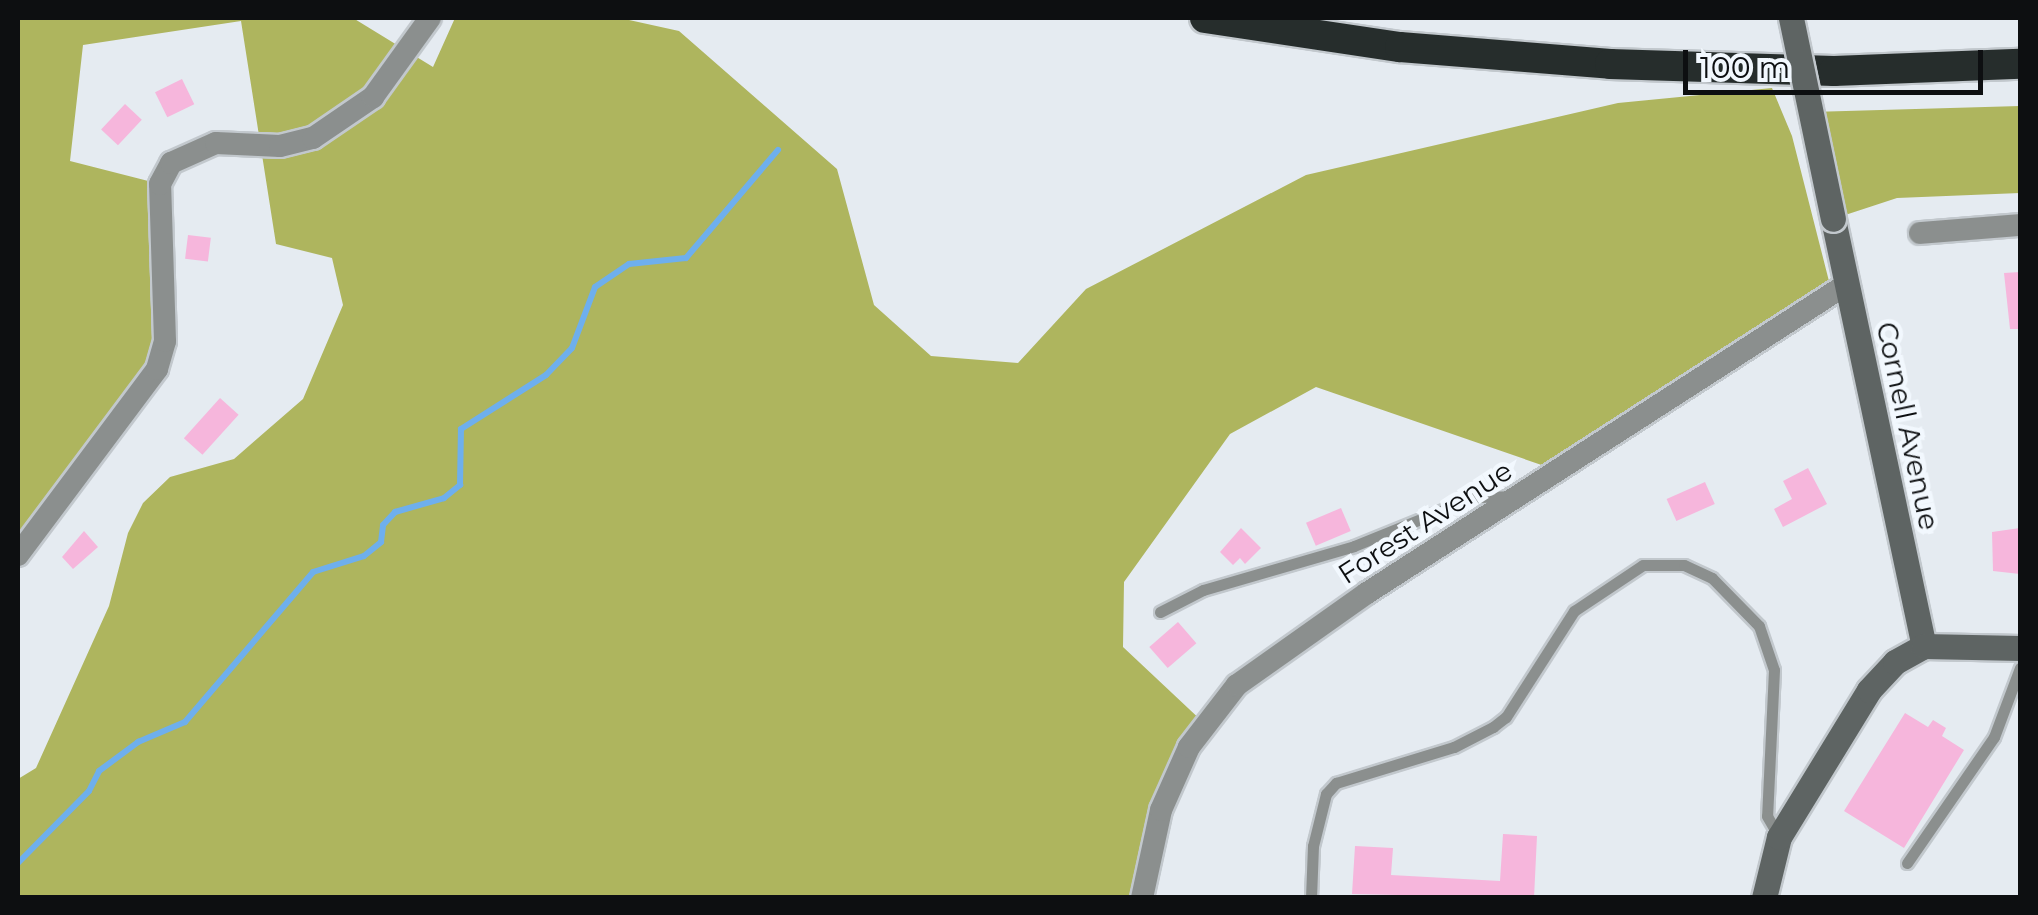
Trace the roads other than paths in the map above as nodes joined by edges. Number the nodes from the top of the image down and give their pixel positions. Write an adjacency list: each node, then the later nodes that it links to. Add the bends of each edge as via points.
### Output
1 (430, 18): 10 (street, via 373,97 314,138 280,146 216,143 171,164 160,184 165,342 157,369)
2 (1191, 18): 4 (highway)
3 (1791, 18): 8 (street, Cornell Avenue, bridge)
4 (1214, 19): 5 (highway, via 1400,47 1626,65 1834,71)
5 (2020, 64)
6 (2020, 226): 7 (street)
7 (1920, 232)
8 (1847, 284): 9 (street, Forest Avenue); 12 (street, Cornell Avenue)
9 (1520, 496): 11 (lane, via 1475,497 1354,546 1203,590); 17 (street, Forest Avenue, via 1237,686 1197,735 1175,778)
10 (18, 555)
11 (1160, 612)
12 (1924, 646): 13 (street); 15 (street, via 1894,662 1869,690)
13 (2020, 648)
14 (2020, 668): 16 (lane, via 1994,737)
15 (1779, 837): 18 (lane, via 1767,816 1774,670 1759,626 1712,578 1684,565 1643,565 1574,611 1506,717 1492,727 1454,747 1336,782 1326,794 1313,846); 19 (street)
16 (1907, 863)
17 (1142, 898)
18 (1312, 898)
19 (1764, 898)

